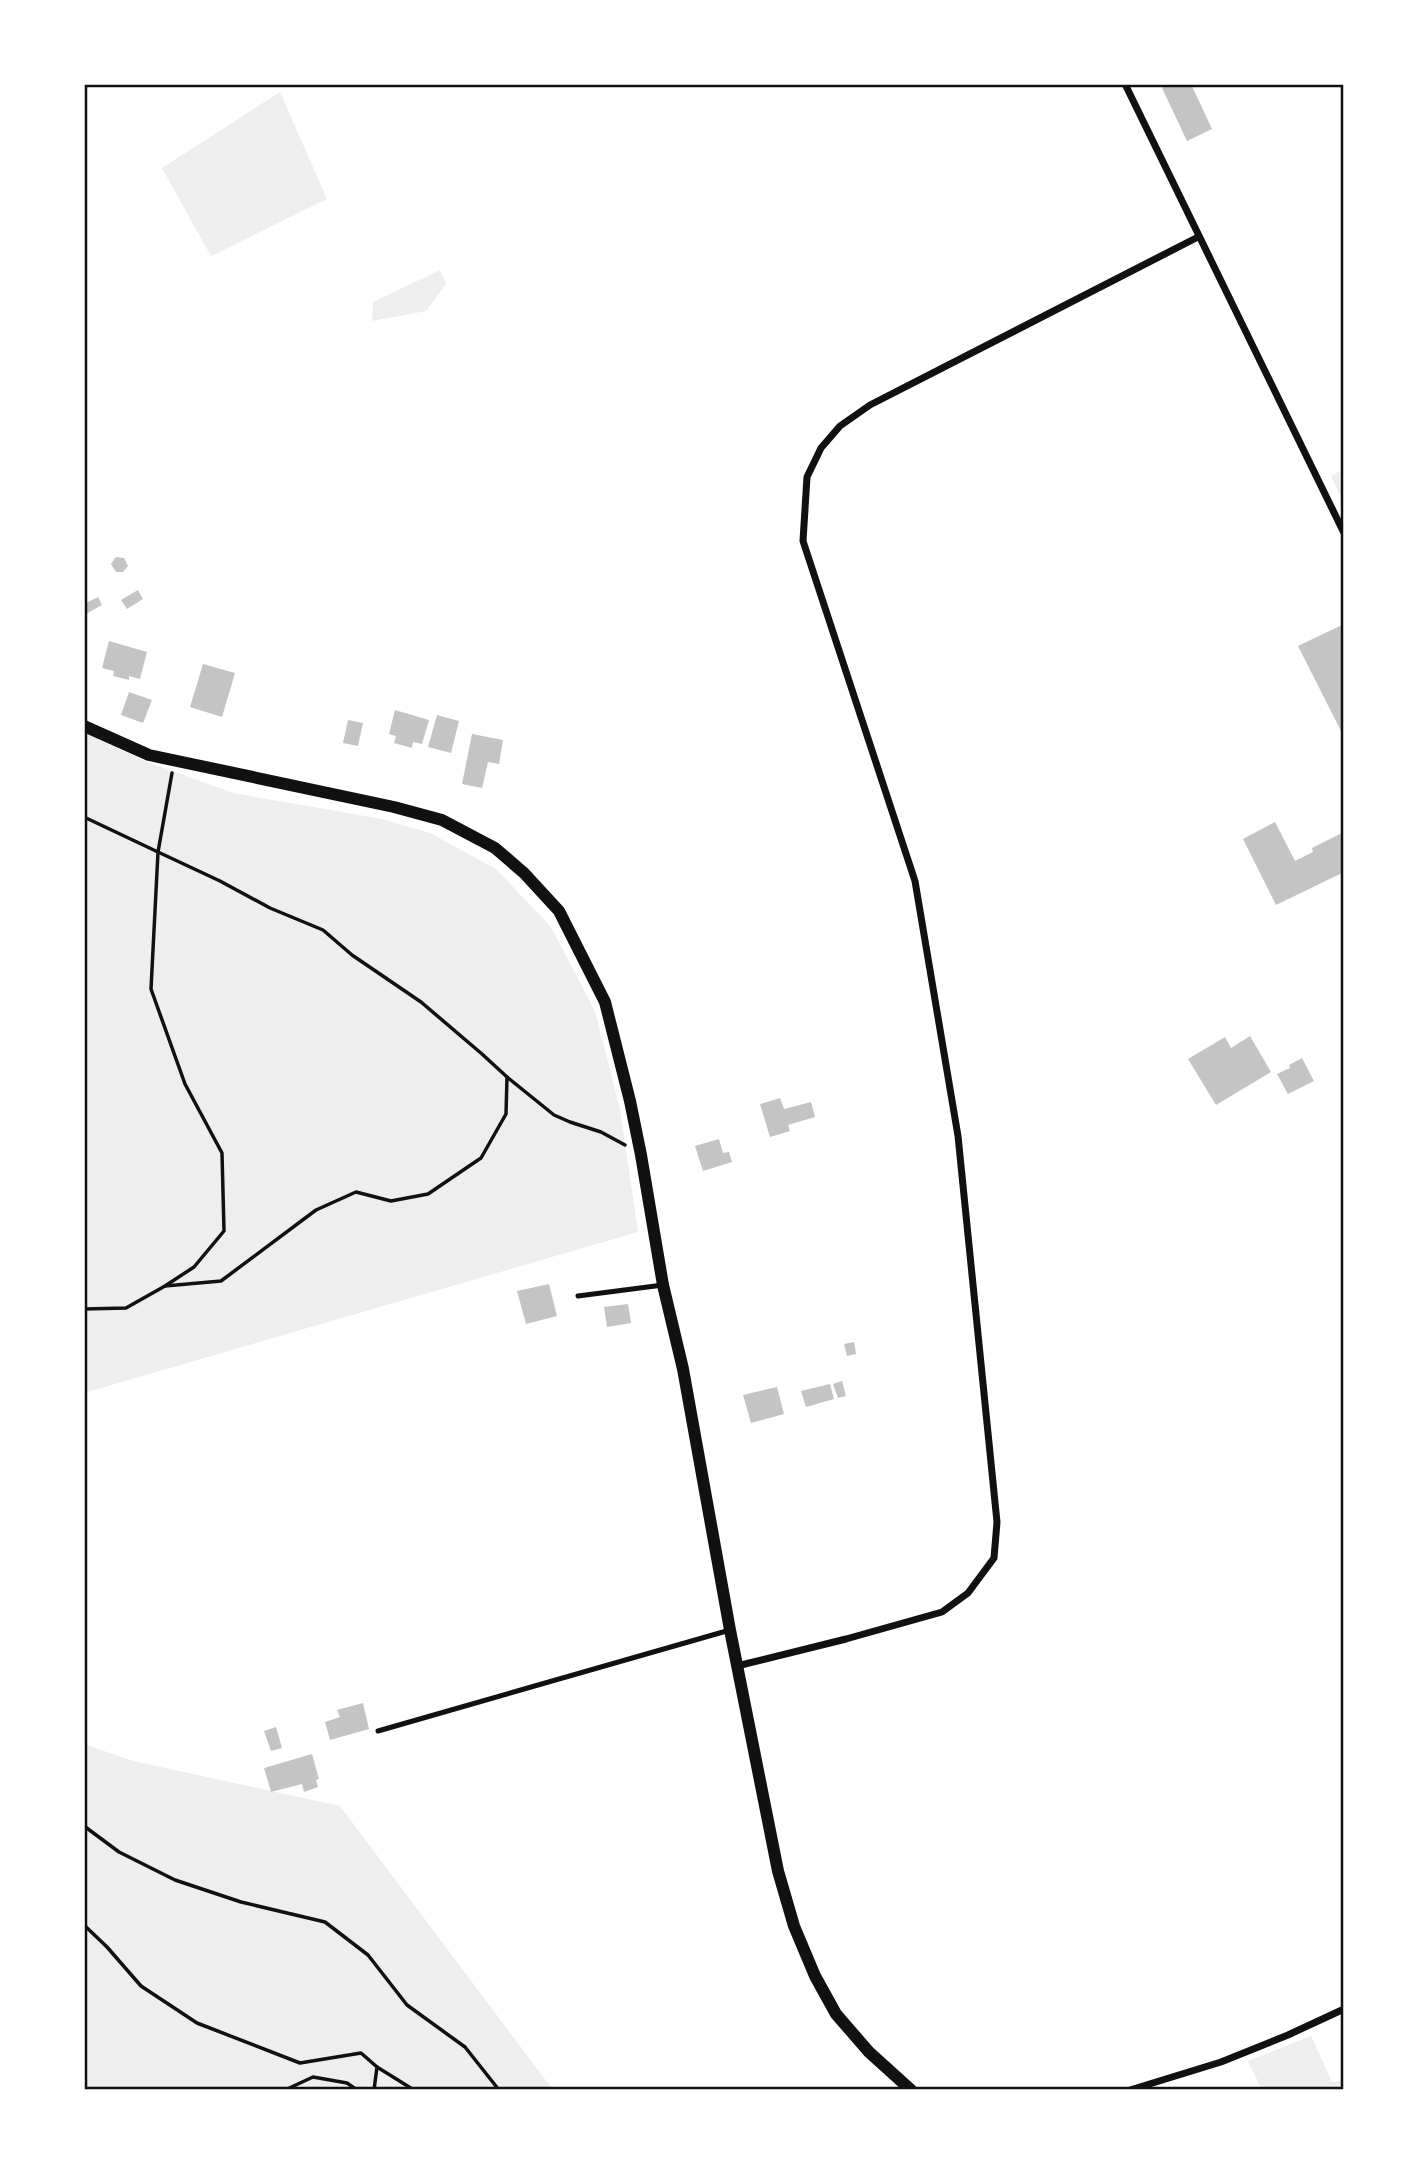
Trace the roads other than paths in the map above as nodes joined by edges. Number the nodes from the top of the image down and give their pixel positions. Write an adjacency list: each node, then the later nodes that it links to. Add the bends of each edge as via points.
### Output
1 (1125, 84): 2 (street)
2 (1198, 237): 3 (street); 8 (street, via 870,405 840,426 821,448 807,477 803,541 915,881 958,1136 997,1522 994,1558 968,1593 942,1612)
3 (1344, 533)
4 (84, 726): 5 (street, via 149,755 442,820 495,849 524,873 559,911 605,1002 630,1101)
5 (663, 1284): 6 (lane); 7 (street)
6 (578, 1296)
7 (730, 1630): 8 (street); 9 (lane)
8 (737, 1666): 11 (street, via 778,1871 799,1938 836,2014)
9 (378, 1731)
10 (1344, 2009): 12 (street, via 1221,2062)
11 (911, 2090)
12 (1130, 2090)

